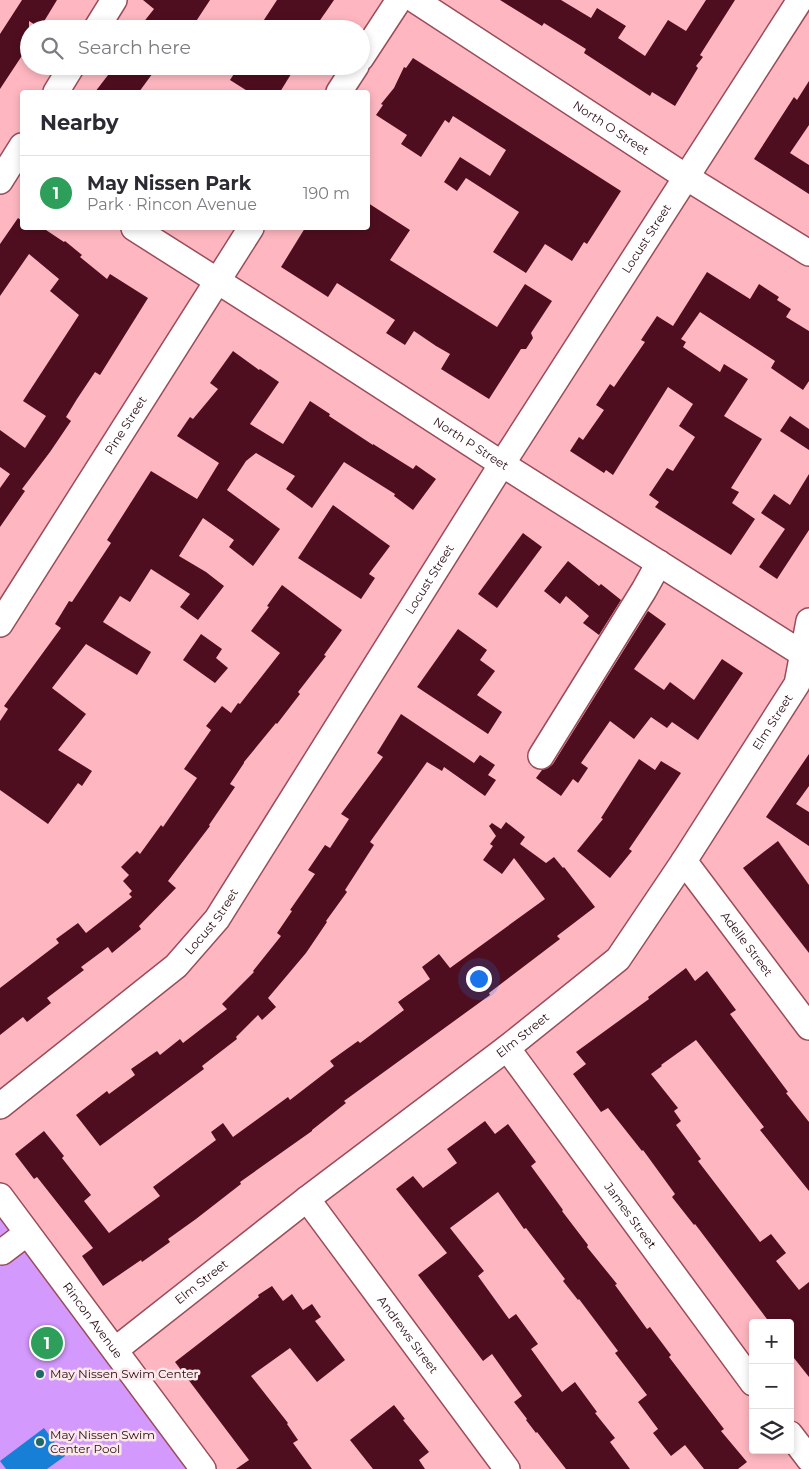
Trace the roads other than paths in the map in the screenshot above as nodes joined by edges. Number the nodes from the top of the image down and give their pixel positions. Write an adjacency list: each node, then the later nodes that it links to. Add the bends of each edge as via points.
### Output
1 (114, 0): 5 (street)
2 (399, 0): 6 (street)
3 (415, 0): 12 (street, North O Street)
4 (800, 0): 12 (street, Locust Street)
5 (102, 20)
6 (370, 44)
7 (66, 75): 9 (street)
8 (350, 75): 10 (street)
9 (57, 90)
10 (339, 90)
11 (15, 151): 13 (street)
12 (686, 177): 16 (street, North O Street); 18 (street, Locust Street)
13 (0, 181)
14 (137, 230): 17 (street, North P Street)
15 (250, 230): 17 (street, Pine Street)
16 (809, 253)
17 (217, 280): 18 (street, North P Street); 21 (street, Pine Street)
18 (502, 464): 19 (street, North P Street); 27 (street, Locust Street, via 217,919 176,966)
19 (659, 563): 22 (street, North P Street); 23 (street)
20 (809, 621): 22 (street, Elm Street)
21 (0, 624)
22 (806, 656): 24 (street, Elm Street, via 797,684)
23 (541, 756)
24 (684, 861): 25 (street, Adelle Street); 26 (street, Elm Street, via 618,959)
25 (809, 1028)
26 (507, 1048): 29 (street, Elm Street); 33 (street, James Street)
27 (0, 1106)
28 (0, 1196): 30 (street, Rincon Avenue)
29 (307, 1199): 32 (street, Elm Street); 37 (street, Andrews Street)
30 (27, 1233): 31 (street); 32 (street, Rincon Avenue)
31 (2, 1252)
32 (115, 1350): 36 (street, Rincon Avenue)
33 (749, 1378)
34 (794, 1439): 35 (street)
35 (809, 1459)
36 (204, 1469)
37 (507, 1469)

